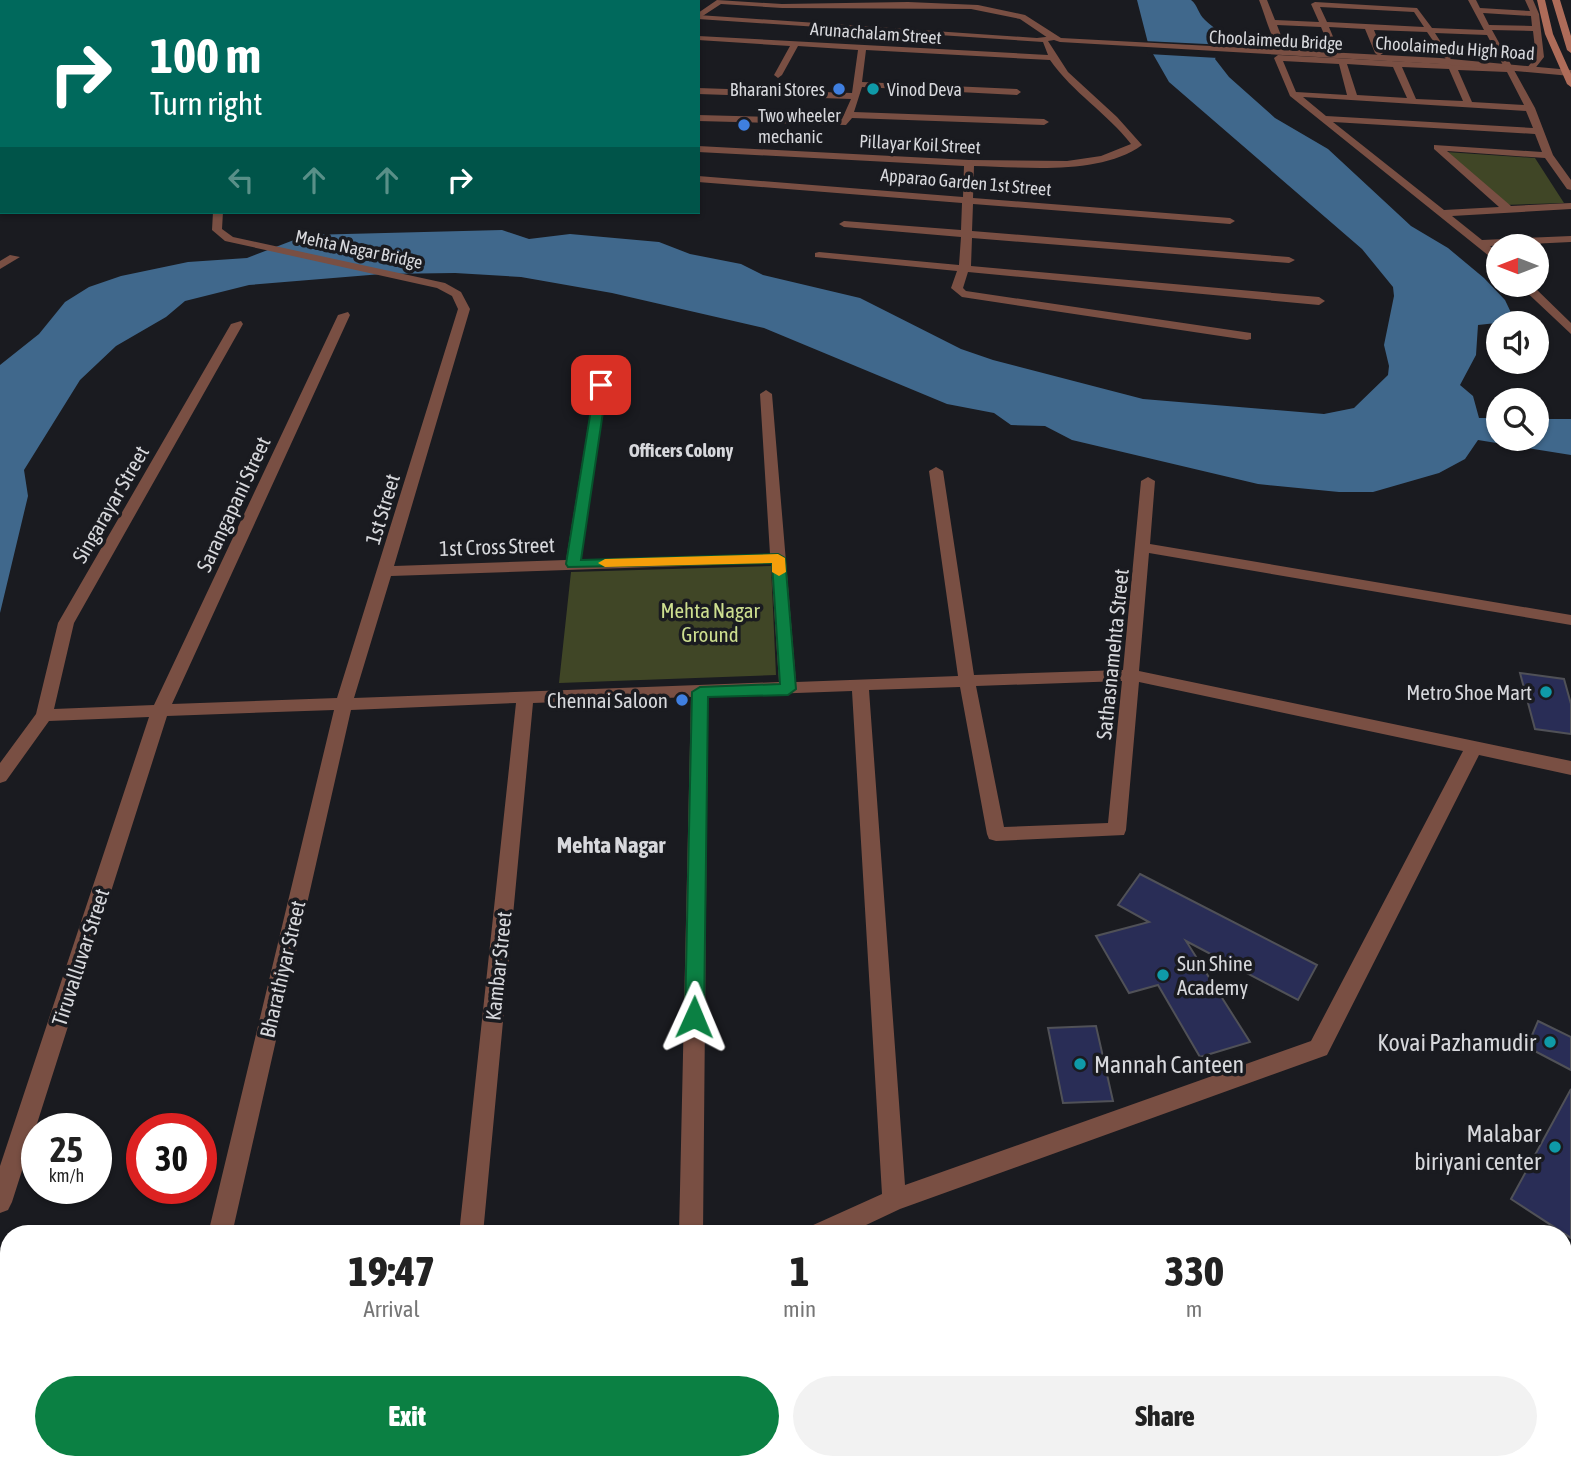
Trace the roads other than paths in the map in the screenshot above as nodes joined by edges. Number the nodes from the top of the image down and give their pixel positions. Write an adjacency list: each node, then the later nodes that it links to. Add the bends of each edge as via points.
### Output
1 (1263, 0): 11 (street)
2 (1472, 0): 7 (street)
3 (1529, 0): 8 (street)
4 (1541, 0): 31 (main road, via 1549,34)
5 (1556, 0): 21 (main road)
6 (719, 2): 9 (street); 18 (street, via 785,10 891,5 976,12 1018,22); 18 (street, via 975,7 1029,20)
7 (1479, 10): 8 (street); 16 (street)
8 (1535, 14): 14 (street)
9 (700, 16)
10 (700, 17): 18 (street, Choolaimedu Bridge)
11 (1270, 22): 12 (street); 22 (street, via 1282,48)
12 (1323, 24): 13 (street); 15 (street, via 1315,4 1413,8); 22 (street)
13 (1368, 26): 15 (street); 23 (street)
14 (1537, 29): 16 (street); 30 (street, via 1540,57)
15 (1431, 30): 16 (street); 26 (street)
16 (1488, 30): 29 (street)
17 (700, 38): 19 (street, Arunachalam Street)
18 (1045, 40): 24 (street); 28 (street, Choolaimedu Bridge)
19 (796, 43): 20 (street, Arunachalam Street); 32 (street)
20 (862, 48): 24 (street, Arunachalam Street); 33 (street)
21 (1571, 50)
22 (1335, 51): 23 (street)
23 (1379, 54): 26 (street)
24 (1052, 58): 50 (street, Pillayar Koil Street, via 1064,78 1126,129 1137,145 1103,159 1067,164)
25 (1342, 61): 27 (street); 37 (street, via 1278,58); 39 (street)
26 (1449, 62): 27 (street); 29 (street); 41 (street)
27 (1396, 64): 40 (street)
28 (1474, 64): 29 (street, Choolaimedu High Road)
29 (1506, 66): 30 (street, Choolaimedu High Road); 42 (street)
30 (1530, 69): 31 (street, Choolaimedu High Road)
31 (1568, 73): 34 (main road)
32 (778, 75)
33 (856, 84): 36 (street); 38 (street)
34 (1571, 84)
35 (700, 91): 38 (street)
36 (1017, 92)
37 (1293, 94): 39 (street); 45 (street)
38 (856, 96): 43 (street)
39 (1353, 98): 40 (street)
40 (1413, 101): 41 (street)
41 (1469, 105): 42 (street)
42 (1530, 108): 47 (street)
43 (850, 116): 44 (street, via 841,124); 46 (street)
44 (700, 118)
45 (1320, 118): 47 (street); 58 (street)
46 (1044, 122)
47 (1536, 131): 49 (street)
48 (700, 150): 51 (street, Pillayar Koil Street)
49 (1548, 155): 53 (street); 57 (street, via 1437,147)
50 (969, 163): 51 (street, Pillayar Koil Street); 55 (street)
51 (756, 167): 52 (street, Apparao Garden 1st Street); 55 (street, Apparao Garden 1st Street)
52 (700, 179)
53 (1567, 179): 54 (street)
54 (1571, 187)
55 (968, 200): 60 (street, Apparao Garden 1st Street); 62 (street)
56 (1571, 206): 57 (street)
57 (1508, 209): 58 (street)
58 (1444, 213): 64 (street)
59 (218, 214): 75 (street, Mehta Nagar Bridge, via 219,232 237,242 448,288 461,297)
60 (1230, 221)
61 (844, 224): 62 (street)
62 (967, 232): 69 (street); 71 (street)
63 (1566, 240): 64 (street); 66 (street)
64 (1482, 243): 65 (street)
65 (1486, 247)
66 (1571, 249)
67 (820, 256): 71 (street)
68 (14, 257): 70 (street)
69 (1289, 260)
70 (0, 266)
71 (965, 267): 73 (street); 78 (street, via 957,288 962,294)
72 (1538, 298): 77 (street)
73 (1319, 301)
74 (344, 315): 95 (street, Sarangapani Street)
75 (461, 322): 86 (street, 1st Street)
76 (237, 324): 96 (street, Singarayar Street, via 66,623)
77 (1571, 330)
78 (1247, 336)
79 (605, 359): 85 (street)
80 (766, 394): 84 (street)
81 (936, 471): 89 (street)
82 (1148, 481): 83 (street, Sathasnamehta Street)
83 (1143, 547): 87 (street); 88 (street, Sathasnamehta Street)
84 (778, 558): 85 (street, 1st Cross Street); 91 (street)
85 (573, 564): 86 (street, 1st Cross Street)
86 (384, 571): 94 (street, 1st Street)
87 (1571, 620)
88 (1129, 675): 89 (street); 89 (street, Sathasnamehta Street, via 1116,830 996,834); 97 (street)
89 (967, 682): 90 (street)
90 (860, 687): 91 (street); 100 (street)
91 (788, 689): 92 (street)
92 (700, 692): 93 (street); 104 (street)
93 (525, 698): 94 (street); 103 (street, Kambar Street)
94 (344, 704): 95 (street); 102 (street, Bharathiyar Street)
95 (160, 711): 96 (street); 101 (street, Tiruvalluvar Street)
96 (44, 715): 99 (street)
97 (1473, 749): 98 (street); 100 (street, via 1319,1048)
98 (1571, 768)
99 (0, 776)
100 (894, 1200): 105 (street)
101 (0, 1202)
102 (222, 1225)
103 (472, 1225)
104 (691, 1225)
105 (840, 1225)

